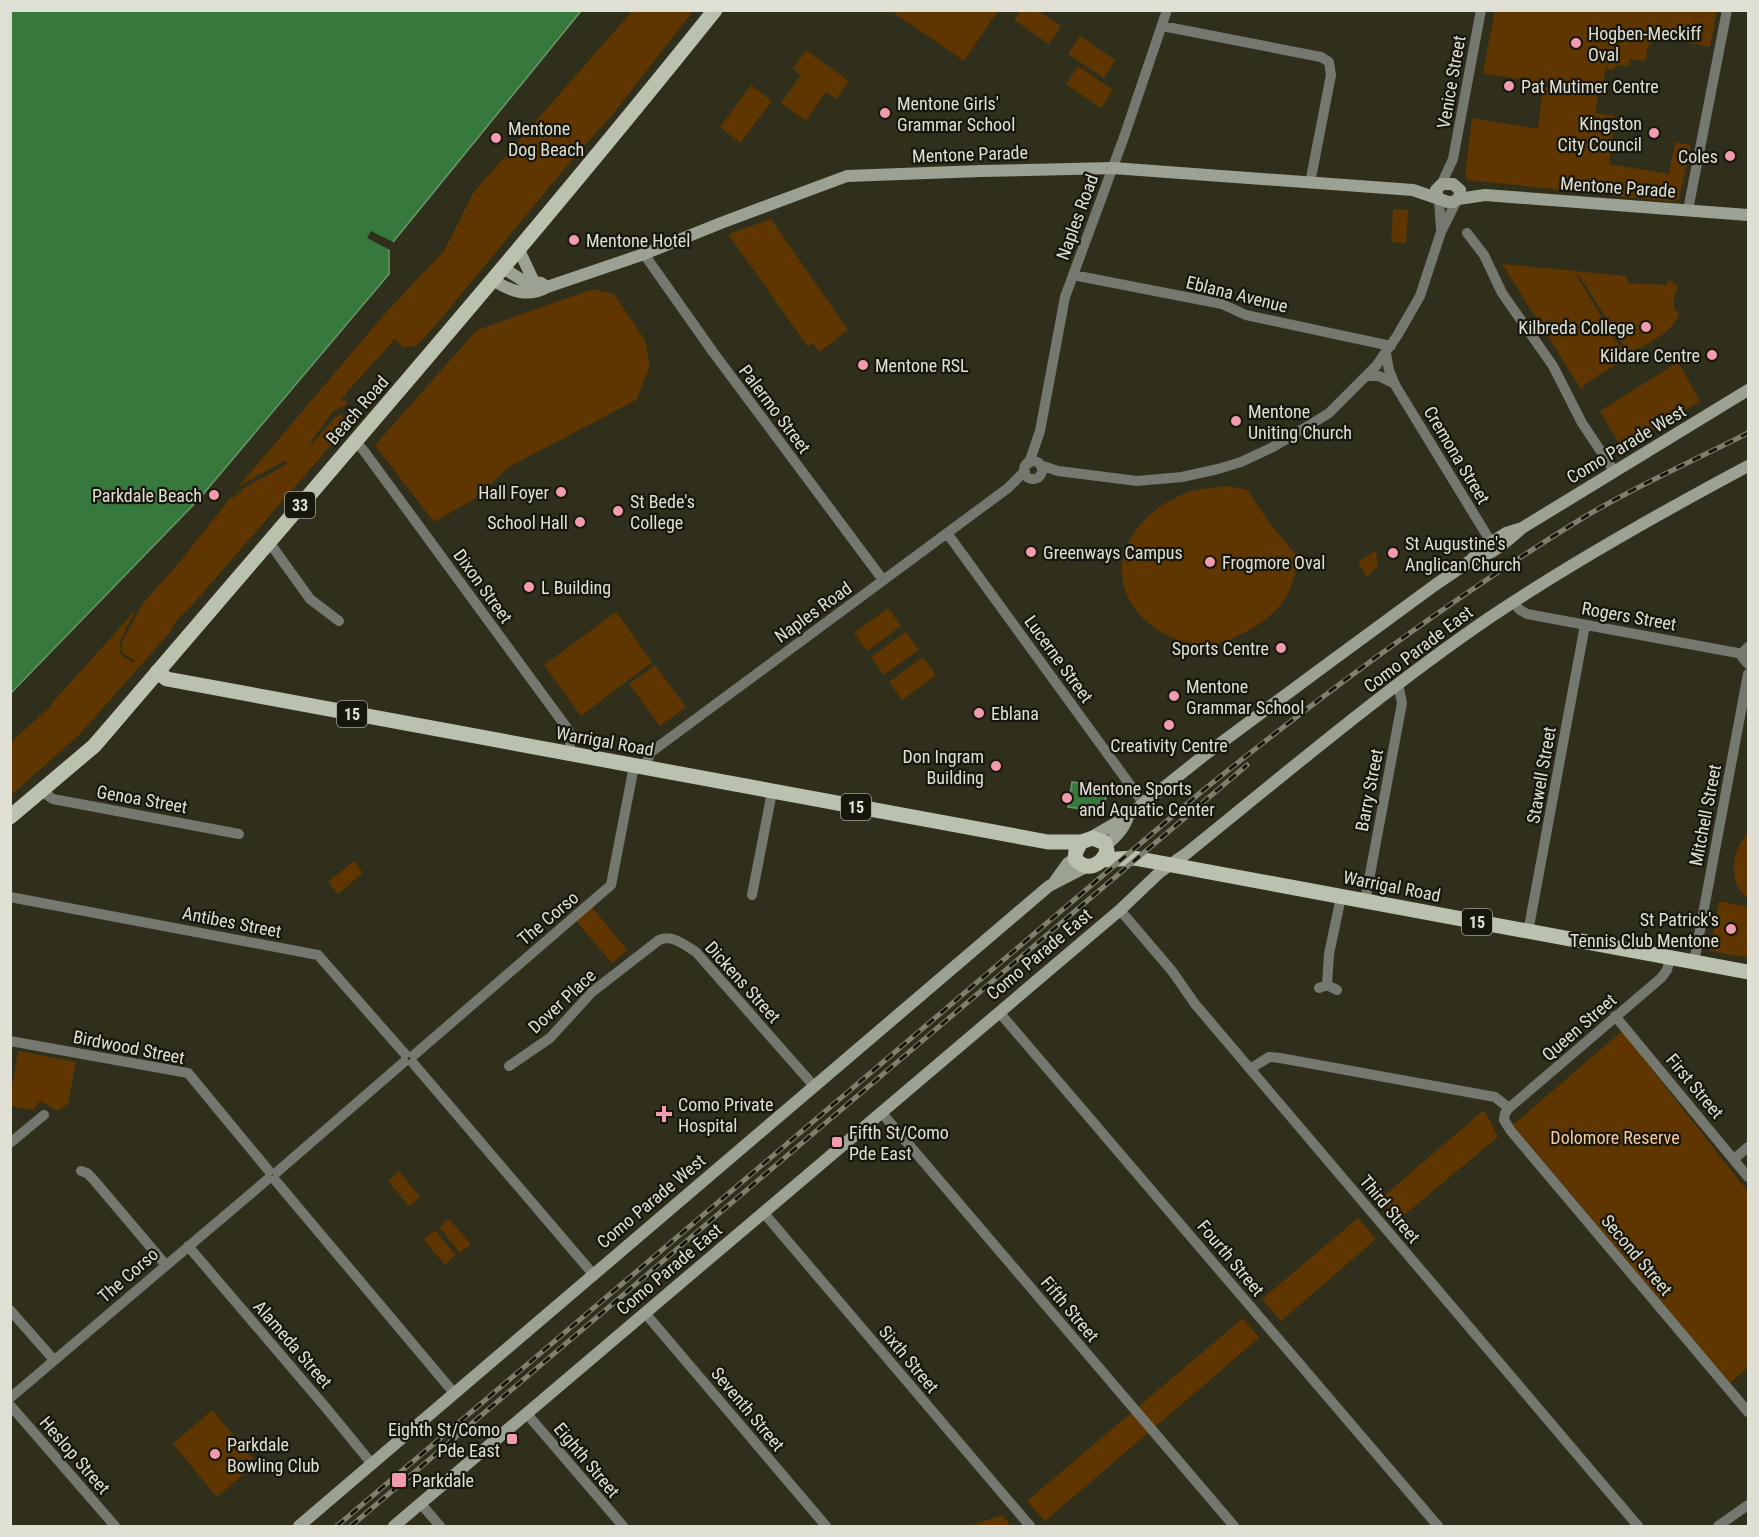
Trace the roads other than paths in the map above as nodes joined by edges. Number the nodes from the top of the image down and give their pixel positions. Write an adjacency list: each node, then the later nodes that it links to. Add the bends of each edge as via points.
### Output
1 (714, 10): 15 (main road, Beach Road / 33)
2 (1167, 10): 5 (street, Naples Road)
3 (1481, 10): 6 (street, Venice Street)
4 (1726, 10): 11 (street)
5 (1162, 26): 7 (street, Naples Road); 8 (street, via 1321,57 1329,62 1331,75)
6 (1453, 159): 9 (street, Venice Street); 10 (street, Venice Street)
7 (1113, 168): 8 (street, Mentone Parade); 16 (street, Mentone Parade, via 847,176); 18 (street, Naples Road)
8 (1310, 183): 9 (street, Mentone Parade)
9 (1439, 192): 10 (street, via 1448,202); 10 (street, via 1450,183); 13 (street, Venice Street)
10 (1458, 194): 11 (street, Mentone Parade); 13 (street, Venice Street)
11 (1688, 210): 12 (street, Mentone Parade)
12 (1749, 214)
13 (1440, 232): 21 (street, Venice Street, via 1420,296)
14 (1467, 233): 28 (street, via 1484,255 1502,293 1553,366 1582,423)
15 (519, 250): 17 (main road, Beach Road / 33); 19 (street)
16 (644, 254): 20 (street, Mentone Parade); 34 (street, Palermo Street)
17 (498, 274): 19 (street); 20 (street, Mentone Parade, via 505,287 538,292); 25 (main road, Beach Road / 33)
18 (1073, 275): 21 (street, Eblana Avenue, via 1222,304 1246,315); 27 (street, Naples Road, via 1065,297)
19 (534, 282): 20 (street)
20 (547, 287)
21 (1389, 350): 22 (street, Venice Street); 23 (street, Cremona Street, via 1388,366)
22 (1366, 376): 23 (street, via 1379,376); 27 (street, Venice Street, via 1329,413 1275,446 1218,470 1137,482)
23 (1395, 385): 32 (street, Cremona Street)
24 (1749, 390): 28 (street, Como Parade West)
25 (355, 441): 31 (main road, Beach Road / 33); 43 (street, Dixon Street, via 567,728 571,735)
26 (1749, 466): 35 (street, Como Parade East, via 1642,522)
27 (1034, 469): 30 (street, Naples Road)
28 (1614, 471): 29 (street, Como Parade West)
29 (1522, 528): 32 (street, Como Parade West); 33 (street, Como Parade West, via 1487,556)
30 (948, 533): 34 (street, Naples Road); 47 (street, Lucerne Street)
31 (269, 542): 36 (street, via 310,599); 40 (main road, Beach Road / 33)
32 (1491, 542): 33 (street, Como Parade West)
33 (1470, 561): 47 (street, Como Parade West)
34 (884, 580): 44 (street, Naples Road, via 651,752)
35 (1513, 602): 37 (street, Rogers Street, via 1527,614); 42 (street, Como Parade East)
36 (339, 621)
37 (1586, 625): 38 (street, Rogers Street); 59 (street, Stawell Street)
38 (1746, 651): 39 (street, via 1743,659)
39 (1749, 664)
40 (157, 672): 43 (main road, Warrigal Road / 15, via 178,682); 45 (main road, Beach Road / 33, via 94,746)
41 (1749, 674): 62 (street, Mitchell Street)
42 (1398, 684): 53 (street, Como Parade East); 57 (street, Barry Street, via 1402,703)
43 (569, 754): 44 (main road, Warrigal Road / 15)
44 (639, 767): 46 (main road, Warrigal Road / 15); 68 (street, The Corso, via 611,885)
45 (41, 791): 49 (main road, Beach Road / 33); 50 (street, Genoa Street, via 53,799)
46 (772, 792): 52 (main road, Warrigal Road / 15, via 1047,842 1063,853); 54 (street)
47 (1144, 804): 48 (street, Como Parade West)
48 (1128, 816): 51 (street, Como Parade West); 52 (street, Como Parade West)
49 (10, 817)
50 (239, 834)
51 (1105, 851): 52 (main road, via 1098,864); 52 (main road, 15, via 1100,840); 53 (main road, Warrigal Road / 15, via 1121,850 1134,858)
52 (1082, 853): 71 (street, Como Parade West, via 1055,881)
53 (1170, 865): 56 (main road, Warrigal Road / 15); 58 (street, Como Parade East)
54 (752, 895)
55 (10, 897): 68 (street, Antibes Street, via 318,955)
56 (1341, 897): 57 (main road, Warrigal Road / 15); 64 (street, via 1329,954)
57 (1365, 901): 59 (main road, Warrigal Road / 15)
58 (1120, 910): 65 (street, Como Parade East); 70 (street, Third Street)
59 (1528, 932): 61 (main road, Warrigal Road / 15)
60 (636, 958): 69 (street, Dover Place, via 592,992 550,1038); 71 (street, Dickens Street, via 664,938 696,952)
61 (1670, 958): 62 (main road, Warrigal Road / 15); 66 (street, Queen Street, via 1665,974)
62 (1694, 962): 63 (main road, Warrigal Road / 15)
63 (1749, 972)
64 (1328, 987)
65 (999, 1012): 72 (street, Como Parade East); 104 (street, Fourth Street)
66 (1615, 1016): 73 (street, Queen Street); 77 (street, First Street)
67 (10, 1041): 79 (street, Birdwood Street, via 188,1074)
68 (409, 1059): 79 (street, The Corso); 84 (street, Antibes Street)
69 (509, 1065)
70 (1250, 1069): 73 (street, via 1269,1057 1281,1058 1495,1097); 105 (street, Third Street)
71 (814, 1086): 84 (street, Como Parade West)
72 (881, 1112): 81 (street, Como Parade East); 103 (street, Fifth Street)
73 (1506, 1113): 91 (street, Second Street, via 1505,1122 1511,1131)
74 (44, 1115): 75 (street)
75 (10, 1143)
76 (1749, 1147): 77 (street)
77 (1734, 1159): 80 (street, First Street)
78 (81, 1171): 83 (street, via 93,1179)
79 (272, 1176): 82 (street, The Corso); 88 (street, Birdwood Street)
80 (1749, 1177)
81 (763, 1212): 86 (street, Como Parade East); 102 (street, Sixth Street)
82 (188, 1246): 83 (street, The Corso); 93 (street, Alameda Street)
83 (165, 1264): 87 (street, The Corso)
84 (593, 1274): 88 (street, Como Parade West)
85 (10, 1310): 87 (street)
86 (645, 1313): 92 (street, Como Parade East); 101 (street, Seventh Street)
87 (54, 1360): 89 (street, The Corso)
88 (454, 1394): 93 (street, Como Parade West)
89 (10, 1398)
90 (10, 1405): 96 (street, Heslop Street)
91 (1749, 1412)
92 (526, 1414): 94 (street, Como Parade East); 100 (street, Eighth Street)
93 (372, 1464): 97 (street, Como Parade West)
94 (421, 1504): 98 (street, Como Parade East); 99 (street)
95 (1749, 1505): 106 (street)
96 (115, 1527)
97 (299, 1527)
98 (394, 1527)
99 (440, 1527)
100 (623, 1527)
101 (826, 1527)
102 (1030, 1527)
103 (1234, 1527)
104 (1438, 1527)
105 (1638, 1527)
106 (1718, 1527)

